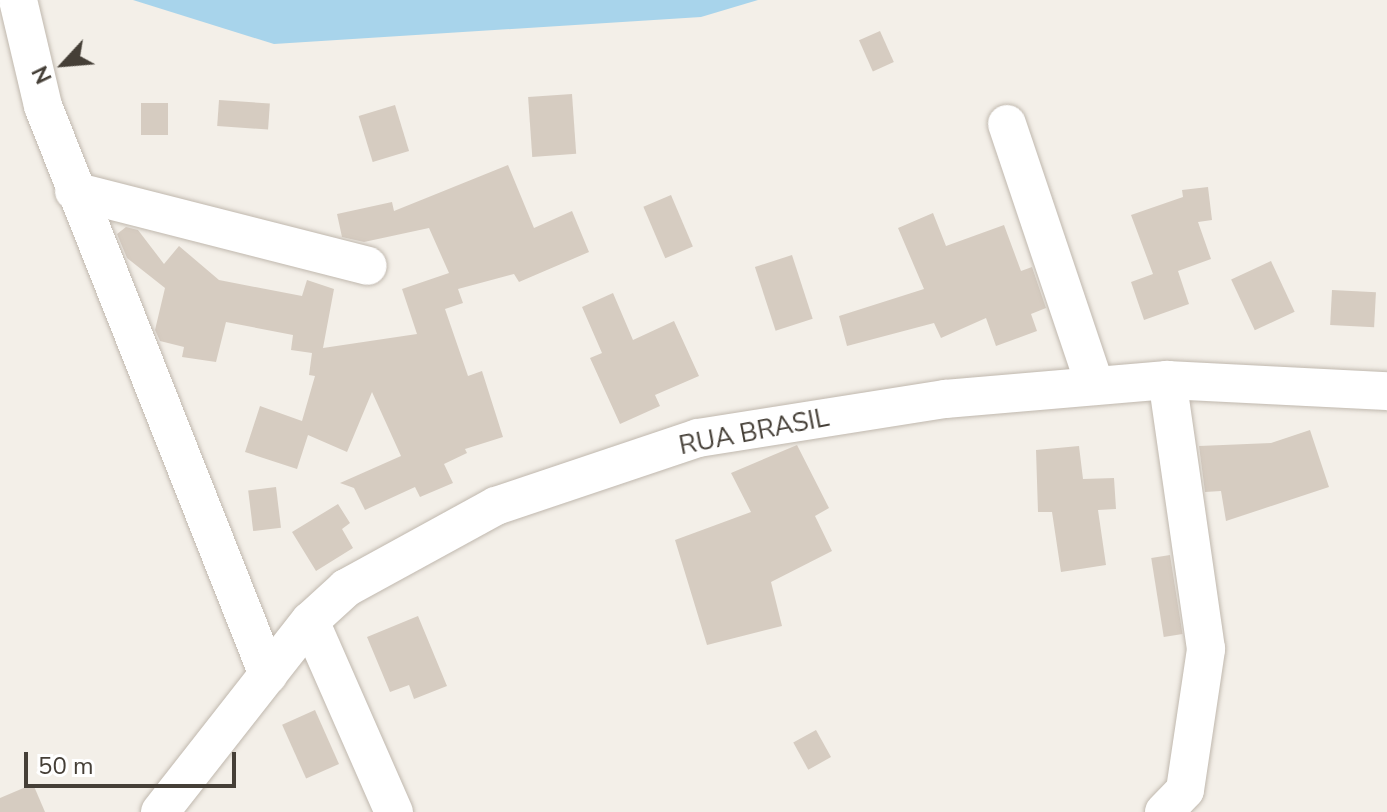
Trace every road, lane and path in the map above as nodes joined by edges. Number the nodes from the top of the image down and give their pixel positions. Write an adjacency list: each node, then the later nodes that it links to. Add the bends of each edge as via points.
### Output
1 (18, 3): 3 (street, via 43,106)
2 (1007, 124): 6 (street)
3 (74, 191): 4 (street); 9 (street)
4 (368, 266)
5 (1167, 380): 6 (street, RUA BRASIL); 7 (street, RUA BRASIL); 12 (street, via 1206,649 1185,790)
6 (1095, 386): 8 (street, RUA BRASIL, via 945,399 698,438 496,506 346,588)
7 (1387, 391)
8 (310, 621): 9 (street, RUA BRASIL); 11 (street)
9 (268, 675): 10 (street, RUA BRASIL)
10 (160, 812)
11 (394, 812)
12 (1164, 812)

